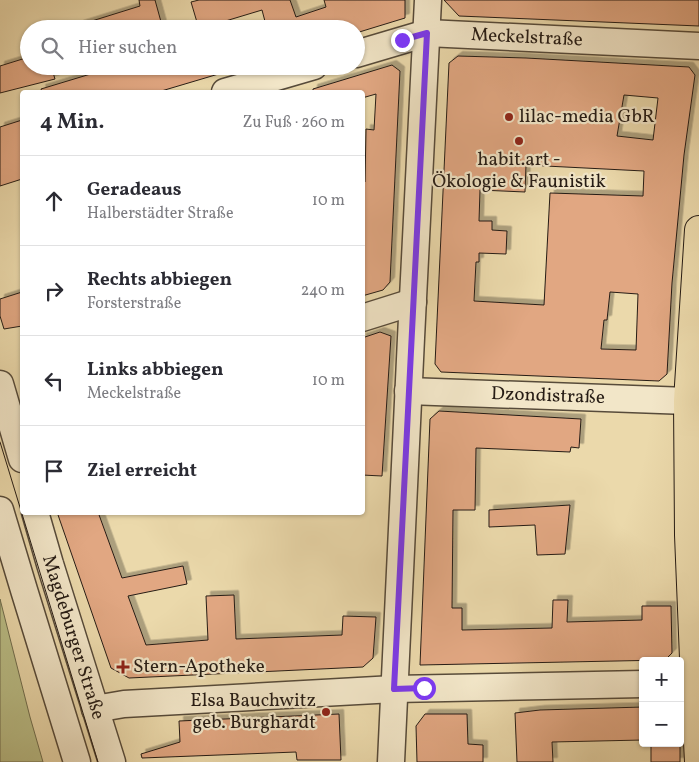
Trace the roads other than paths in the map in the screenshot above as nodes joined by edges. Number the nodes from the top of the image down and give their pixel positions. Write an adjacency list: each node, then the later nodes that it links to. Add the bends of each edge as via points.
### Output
1 (428, 0): 2 (street)
2 (427, 33): 3 (street, Meckelstraße); 4 (street, Meckelstraße); 8 (street)
3 (699, 46)
4 (365, 51)
5 (283, 75): 6 (street)
6 (232, 90)
7 (699, 230): 12 (main road)
8 (413, 302): 9 (street); 11 (street)
9 (365, 317)
10 (0, 384): 13 (street)
11 (408, 391): 12 (street, Dzondistraße); 18 (street)
12 (688, 401): 16 (main road)
13 (20, 452)
14 (37, 519): 15 (street); 19 (street, Magdeburger Straße)
15 (2, 525): 20 (street, Magdeburger Straße)
16 (687, 683): 23 (main road)
17 (639, 684): 18 (street)
18 (394, 689): 19 (street, via 124,704); 22 (street)
19 (95, 709): 21 (street, Magdeburger Straße)
20 (77, 762)
21 (112, 762)
22 (391, 762)
23 (699, 762)

